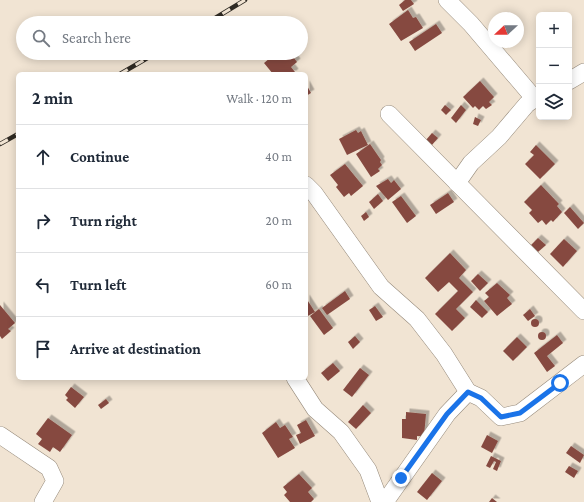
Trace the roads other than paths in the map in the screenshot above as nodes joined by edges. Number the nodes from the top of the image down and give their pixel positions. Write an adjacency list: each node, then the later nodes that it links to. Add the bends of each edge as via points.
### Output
1 (447, 0): 4 (street)
2 (584, 72): 3 (street)
3 (572, 80)
4 (536, 96)
5 (536, 98): 7 (street, via 471,163)
6 (389, 114): 7 (street)
7 (458, 183): 9 (street)
8 (308, 187): 12 (street, via 381,287 417,319 444,354)
9 (584, 311)
10 (584, 364): 12 (street, via 520,413 501,417 481,398)
11 (296, 380): 15 (street, via 315,409 341,432 368,470)
12 (468, 392): 16 (street, via 447,414)
13 (0, 435): 14 (street, via 49,468 55,481)
14 (43, 502)
15 (380, 502)
16 (385, 502)

